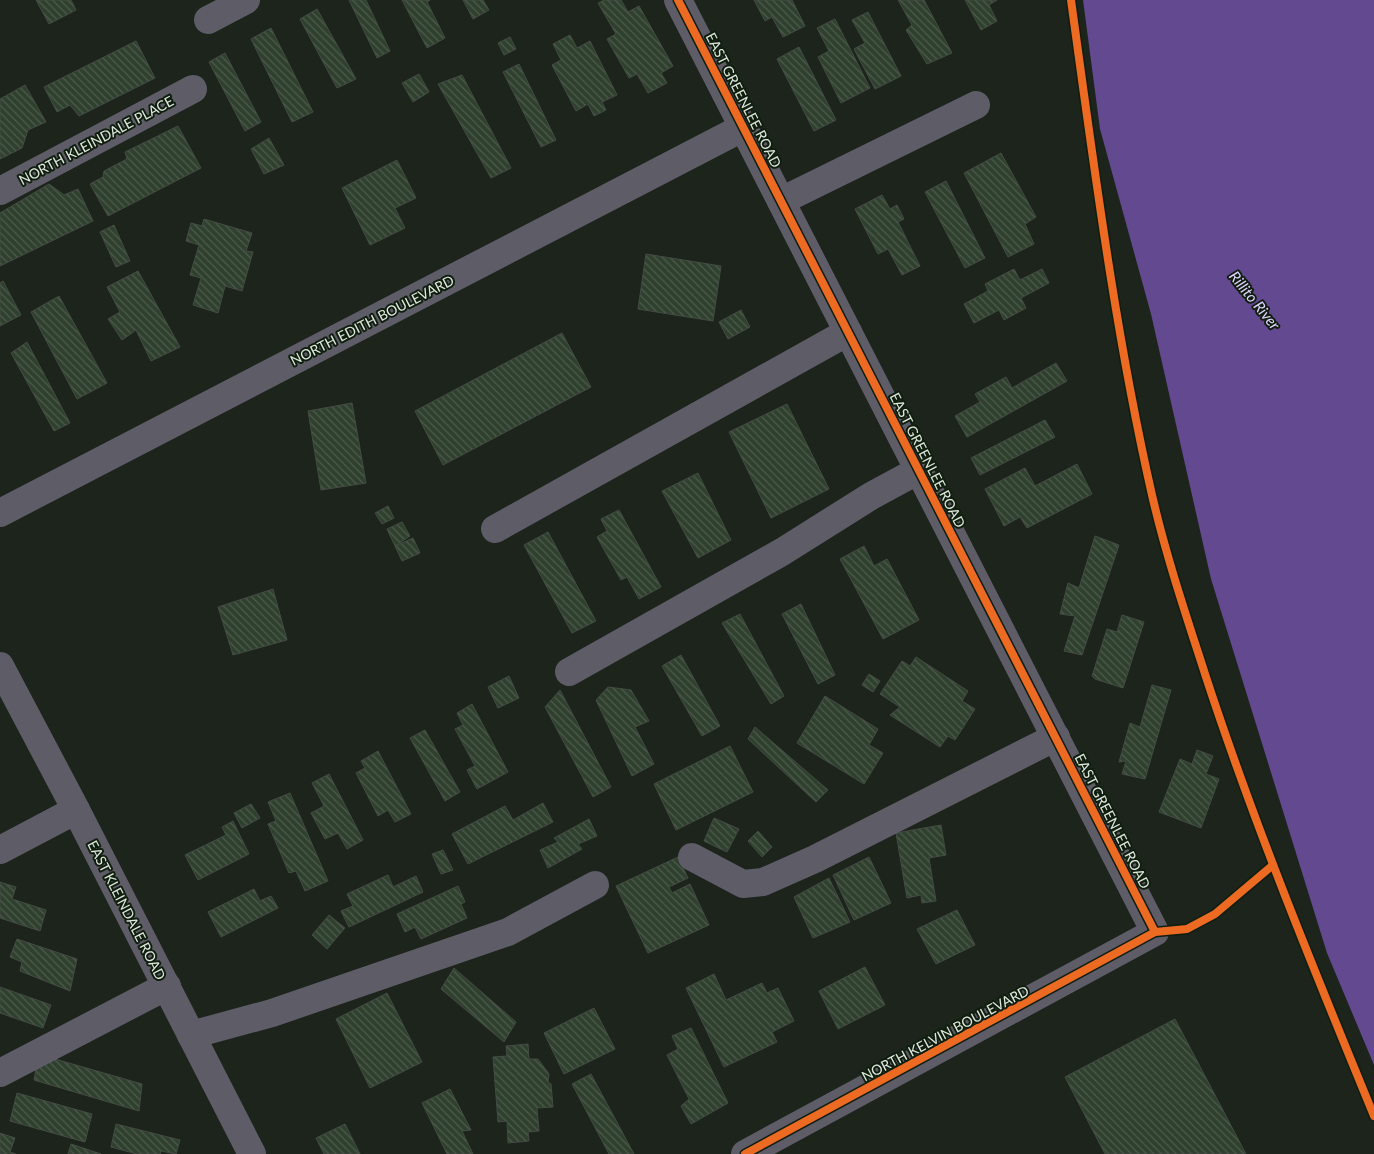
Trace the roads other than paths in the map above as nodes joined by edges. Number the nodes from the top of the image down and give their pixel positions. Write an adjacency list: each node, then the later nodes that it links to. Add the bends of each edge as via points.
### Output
1 (246, 0): 3 (street)
2 (678, 0): 6 (street, EAST GREENLEE ROAD)
3 (208, 20)
4 (193, 89): 7 (street, NORTH KLEINDALE PLACE)
5 (976, 105): 8 (street)
6 (744, 127): 8 (street, EAST GREENLEE ROAD); 11 (street, NORTH EDITH BOULEVARD)
7 (0, 191)
8 (781, 201): 9 (street, EAST GREENLEE ROAD)
9 (848, 332): 10 (street, EAST GREENLEE ROAD); 12 (street)
10 (919, 470): 14 (street, via 782,552); 15 (street, EAST GREENLEE ROAD)
11 (0, 513)
12 (495, 529)
13 (0, 666): 16 (street, EAST KLEINDALE ROAD)
14 (569, 672)
15 (1056, 737): 18 (street, via 763,882 743,884); 20 (street, EAST GREENLEE ROAD)
16 (76, 810): 17 (street); 21 (street, EAST KLEINDALE ROAD)
17 (0, 850)
18 (692, 857)
19 (595, 885): 22 (street, via 508,932 272,1013)
20 (1155, 932): 25 (street, NORTH KELVIN BOULEVARD)
21 (166, 986): 22 (street, EAST KLEINDALE ROAD); 23 (street)
22 (191, 1035): 24 (street, EAST KLEINDALE ROAD)
23 (0, 1073)
24 (252, 1154)
25 (745, 1154)

